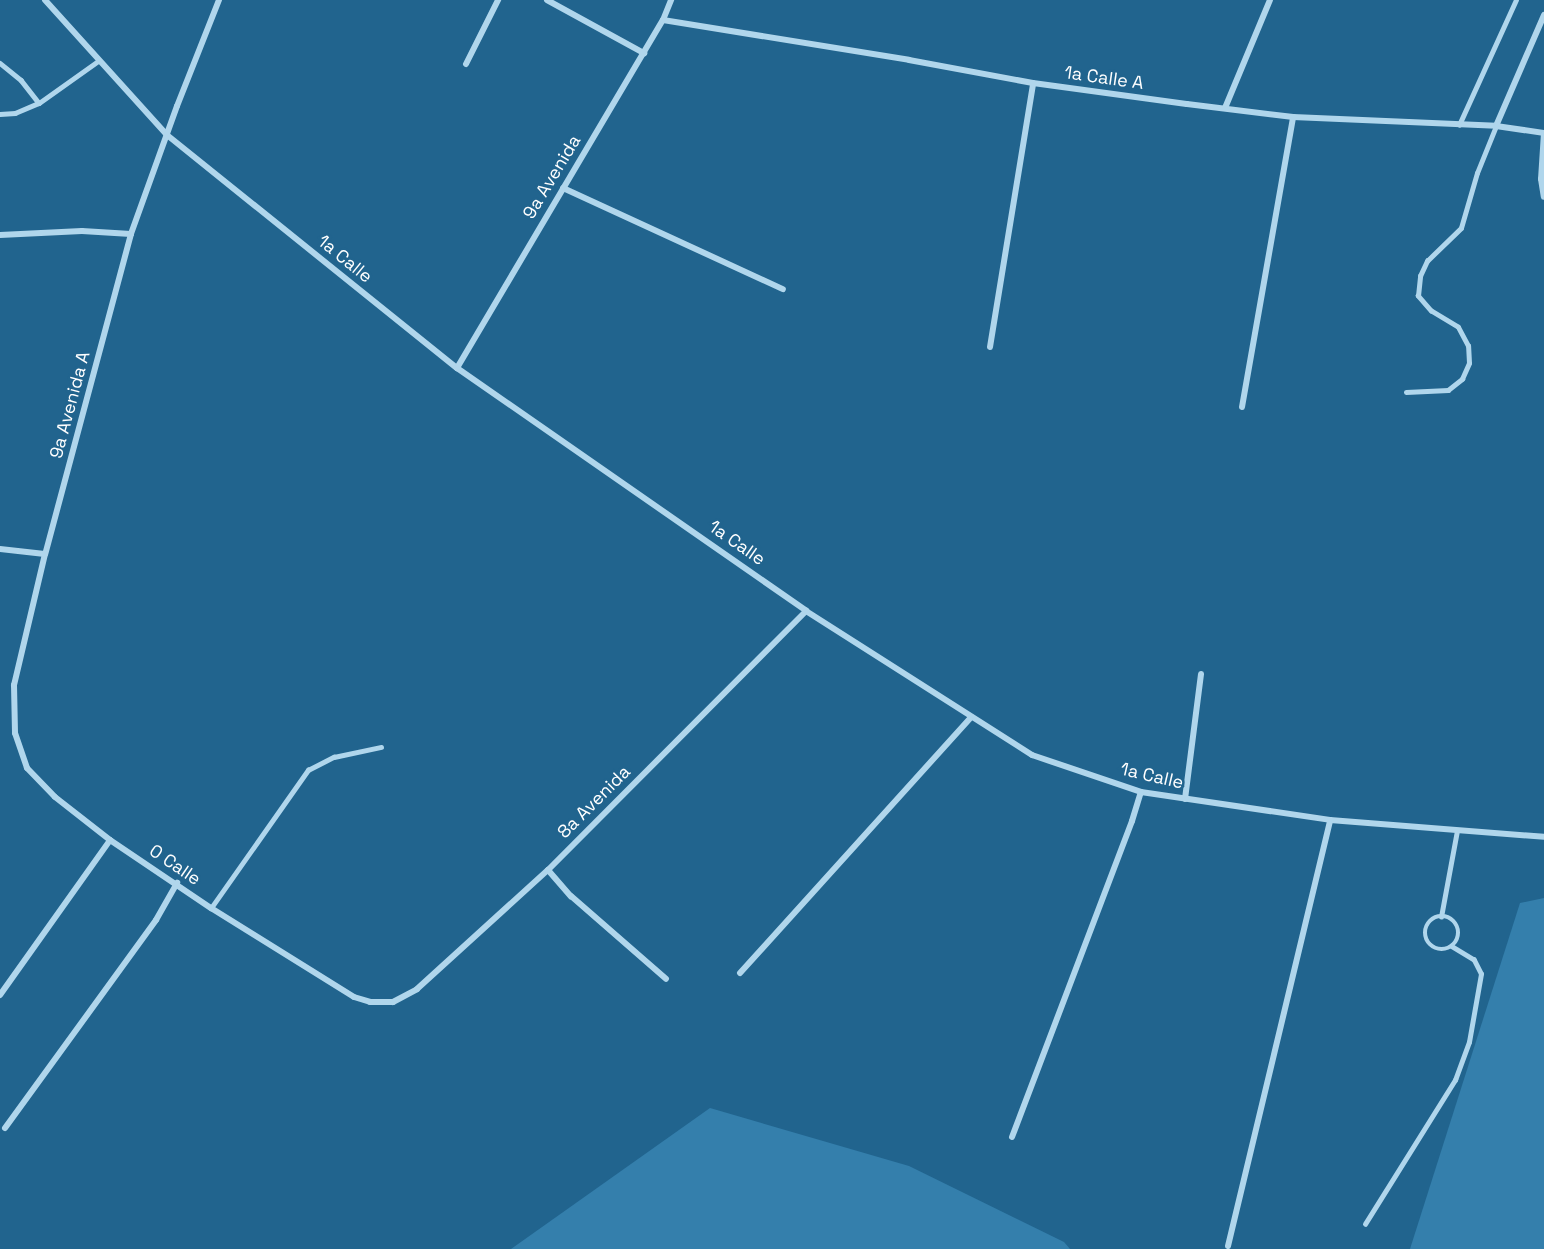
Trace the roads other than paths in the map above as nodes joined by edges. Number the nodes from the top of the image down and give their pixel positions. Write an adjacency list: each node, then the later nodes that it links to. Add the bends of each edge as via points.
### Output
1 (45, 0): 11 (street, 1a Calle)
2 (219, 0): 22 (street, 9a Avenida A)
3 (498, 0): 13 (street)
4 (547, 0): 10 (street)
5 (671, 0): 9 (street, 9a Avenida)
6 (1270, 0): 16 (street)
7 (1516, 0): 19 (lane)
8 (1544, 15): 20 (street)
9 (663, 20): 10 (street, 9a Avenida); 14 (street, 1a Calle A)
10 (644, 53): 23 (street, 9a Avenida)
11 (98, 61): 15 (lane); 22 (street, 1a Calle)
12 (0, 63): 15 (lane, via 21,80)
13 (466, 64)
14 (1033, 83): 16 (street, 1a Calle A); 28 (street)
15 (39, 103): 17 (lane, via 15,113)
16 (1225, 108): 18 (street, 1a Calle A)
17 (0, 114)
18 (1293, 117): 19 (street, 1a Calle A); 31 (street)
19 (1459, 125): 20 (street, 1a Calle A)
20 (1496, 126): 21 (street, 1a Calle A); 30 (lane, via 1461,228 1427,261 1420,276 1418,296 1431,311 1458,327 1468,346 1469,363 1462,379 1448,390)
21 (1544, 133): 24 (street)
22 (166, 135): 25 (street, 9a Avenida A); 29 (street, 1a Calle)
23 (563, 188): 27 (street); 29 (street, 9a Avenida)
24 (1544, 196)
25 (131, 234): 26 (street, via 82,231); 33 (street, 9a Avenida A)
26 (0, 235)
27 (783, 290)
28 (990, 347)
29 (457, 368): 34 (street, 1a Calle)
30 (1406, 392)
31 (1242, 407)
32 (0, 549): 33 (street)
33 (45, 554): 36 (street, 9a Avenida A)
34 (806, 611): 37 (street, 1a Calle); 45 (street, 8a Avenida)
35 (1201, 674): 40 (street)
36 (14, 685): 44 (street, 0 Calle, via 15,733 27,768 55,797)
37 (971, 717): 39 (street, 1a Calle, via 1032,755); 50 (street)
38 (381, 747): 47 (lane, via 334,757 308,770)
39 (1141, 792): 40 (street, 1a Calle); 55 (street)
40 (1185, 799): 41 (street, 1a Calle)
41 (1330, 820): 42 (street, 1a Calle); 57 (street)
42 (1457, 831): 43 (street, 1a Calle); 48 (lane)
43 (1544, 837)
44 (110, 840): 46 (street, 0 Calle); 52 (street)
45 (548, 870): 51 (street, via 571,896); 53 (street, 8a Avenida, via 417,989)
46 (177, 884): 47 (street, 0 Calle); 54 (street, via 156,920)
47 (211, 908): 53 (street, 0 Calle, via 354,998)
48 (1441, 917): 49 (lane, via 1450,918 1459,932); 49 (lane, via 1427,926 1428,943 1435,949)
49 (1452, 947): 56 (lane, via 1474,960 1481,974 1469,1042 1455,1080)
50 (740, 973)
51 (666, 979)
52 (0, 994)
53 (393, 1002)
54 (5, 1128)
55 (1012, 1137)
56 (1365, 1224)
57 (1228, 1246)

